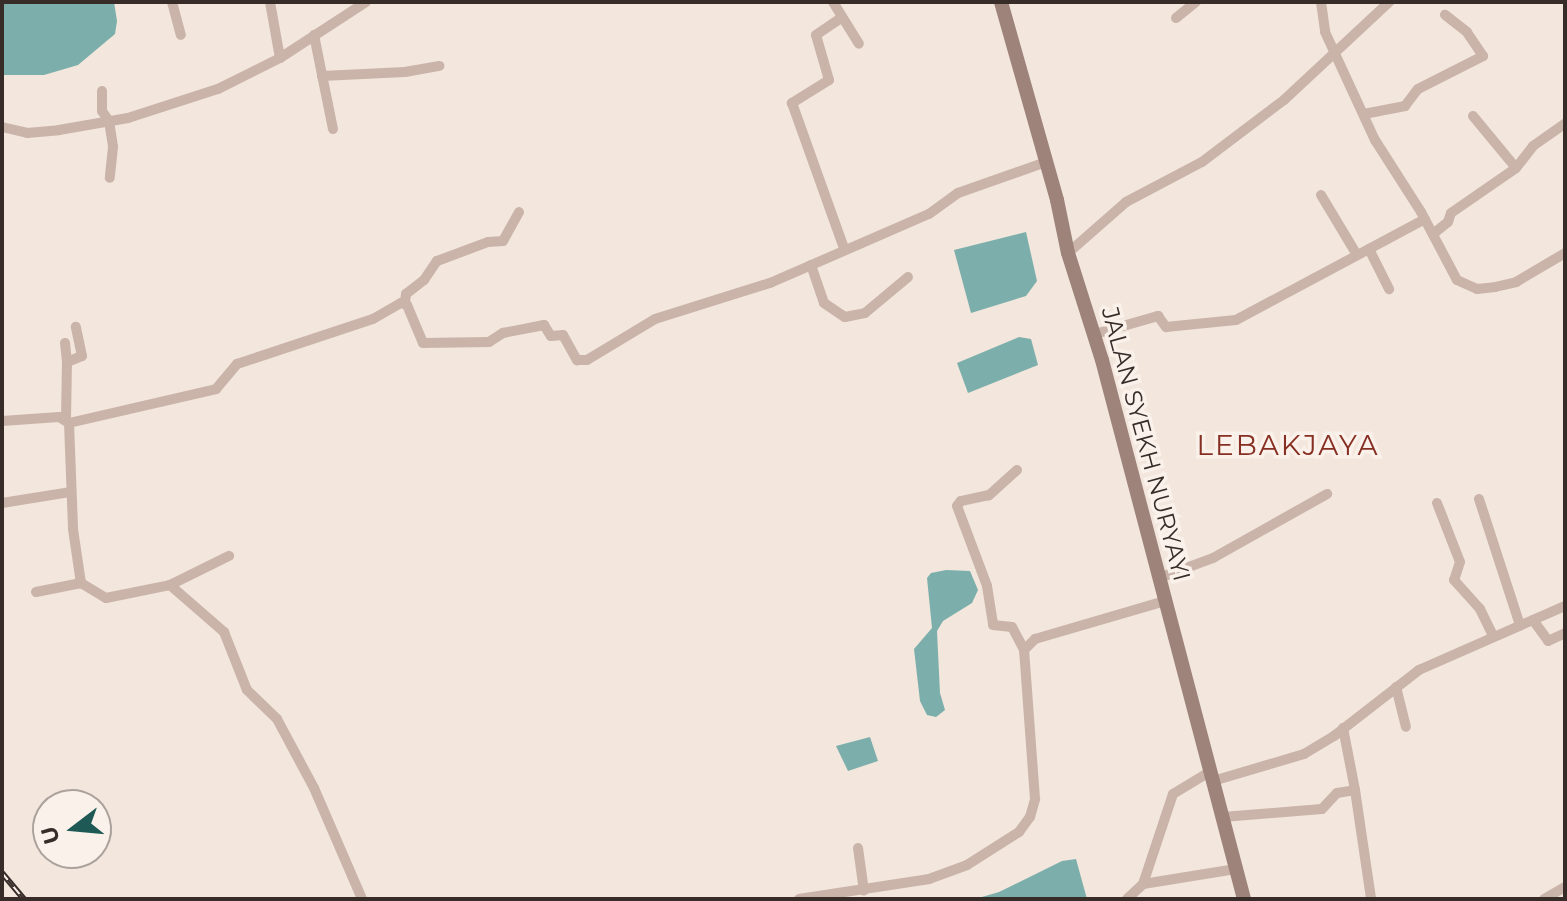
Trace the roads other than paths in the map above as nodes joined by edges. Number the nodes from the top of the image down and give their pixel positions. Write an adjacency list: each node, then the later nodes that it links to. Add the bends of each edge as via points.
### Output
1 (172, 2): 13 (street)
2 (270, 2): 17 (street)
3 (366, 2): 9 (street)
4 (833, 2): 11 (street)
5 (1001, 2): 27 (main road, JALAN SYEKH NURYAYI)
6 (1196, 2): 12 (street)
7 (1321, 2): 16 (street, via 1325,32)
8 (1389, 2): 16 (street)
9 (347, 7): 14 (street)
10 (1445, 15): 21 (street, via 1467,32 1483,56 1418,89 1405,106)
11 (841, 18): 15 (street); 34 (street, via 816,35 829,80 795,99 792,106)
12 (1176, 18)
13 (181, 35)
14 (314, 35): 17 (street); 19 (street)
15 (859, 44)
16 (1336, 55): 21 (street); 36 (street, via 1202,162 1126,202)
17 (280, 58): 23 (street, via 218,89)
18 (439, 66): 19 (street)
19 (322, 76): 26 (street)
20 (102, 91): 23 (street, via 102,111)
21 (1364, 114): 32 (street)
22 (1473, 116): 28 (street)
23 (109, 121): 25 (street, via 27,133); 29 (street)
24 (1565, 124): 28 (street, via 1533,146)
25 (2, 127)
26 (333, 129)
27 (1046, 162): 34 (street, via 958,193 929,214); 36 (main road, JALAN SYEKH NURYAYI)
28 (1516, 168): 33 (street, via 1451,213)
29 (110, 178)
30 (1321, 195): 38 (street)
31 (519, 212): 42 (street, via 503,241 437,261 406,294)
32 (1425, 219): 33 (street); 35 (street)
33 (1433, 234): 37 (street, via 1457,280 1477,289 1516,282)
34 (844, 248): 39 (street)
35 (1369, 249): 38 (street); 41 (street)
36 (1068, 253): 44 (main road, JALAN SYEKH NURYAYI)
37 (1565, 253)
38 (1357, 255): 44 (street, via 1236,320 1166,327 1158,316)
39 (811, 265): 40 (street, via 824,303 845,317 865,313); 42 (street, via 655,319 582,362 563,335 551,336 544,325 503,333 489,342 422,342)
40 (908, 277)
41 (1389, 289)
42 (405, 302): 48 (street, via 373,319 237,364 216,389)
43 (76, 327): 46 (street, via 82,356)
44 (1095, 334): 56 (main road, JALAN SYEKH NURYAYI)
45 (65, 343): 46 (street)
46 (67, 362): 48 (street)
47 (2, 421): 48 (street)
48 (67, 421): 50 (street)
49 (1017, 470): 66 (street, via 989,495 957,506 987,586 993,625 1012,627)
50 (71, 492): 53 (street); 57 (street)
51 (1327, 494): 56 (street, via 1213,558)
52 (1479, 499): 63 (street)
53 (2, 503)
54 (1437, 503): 65 (street, via 1460,562 1454,580 1480,609)
55 (229, 556): 58 (street)
56 (1159, 578): 60 (main road, JALAN SYEKH NURYAYI)
57 (81, 583): 58 (street, via 106,598); 59 (street)
58 (170, 585): 78 (street, via 224,632 247,690 282,726 326,811)
59 (36, 592)
60 (1165, 601): 66 (street, via 1035,639); 70 (main road, JALAN SYEKH NURYAYI)
61 (1565, 606): 62 (street)
62 (1533, 620): 63 (street); 64 (street, via 1548,641)
63 (1520, 625): 65 (street)
64 (1565, 633)
65 (1493, 636): 67 (street, via 1425,667)
66 (1024, 650): 77 (street, via 1035,799 1024,827 959,870)
67 (1396, 687): 68 (street); 69 (street)
68 (1406, 727)
69 (1343, 728): 70 (street, via 1300,756); 71 (street)
70 (1212, 776): 72 (main road, JALAN SYEKH NURYAYI); 75 (street, via 1173,794)
71 (1355, 790): 72 (street, via 1337,793 1322,809); 82 (street)
72 (1223, 817): 74 (main road, JALAN SYEKH NURYAYI)
73 (858, 848): 77 (street)
74 (1236, 869): 75 (street); 81 (main road, JALAN SYEKH NURYAYI)
75 (1143, 884): 80 (street)
76 (1565, 887): 83 (street)
77 (864, 891): 79 (street)
78 (362, 899)
79 (799, 899)
80 (1127, 899)
81 (1244, 899)
82 (1371, 899)
83 (1544, 899)

